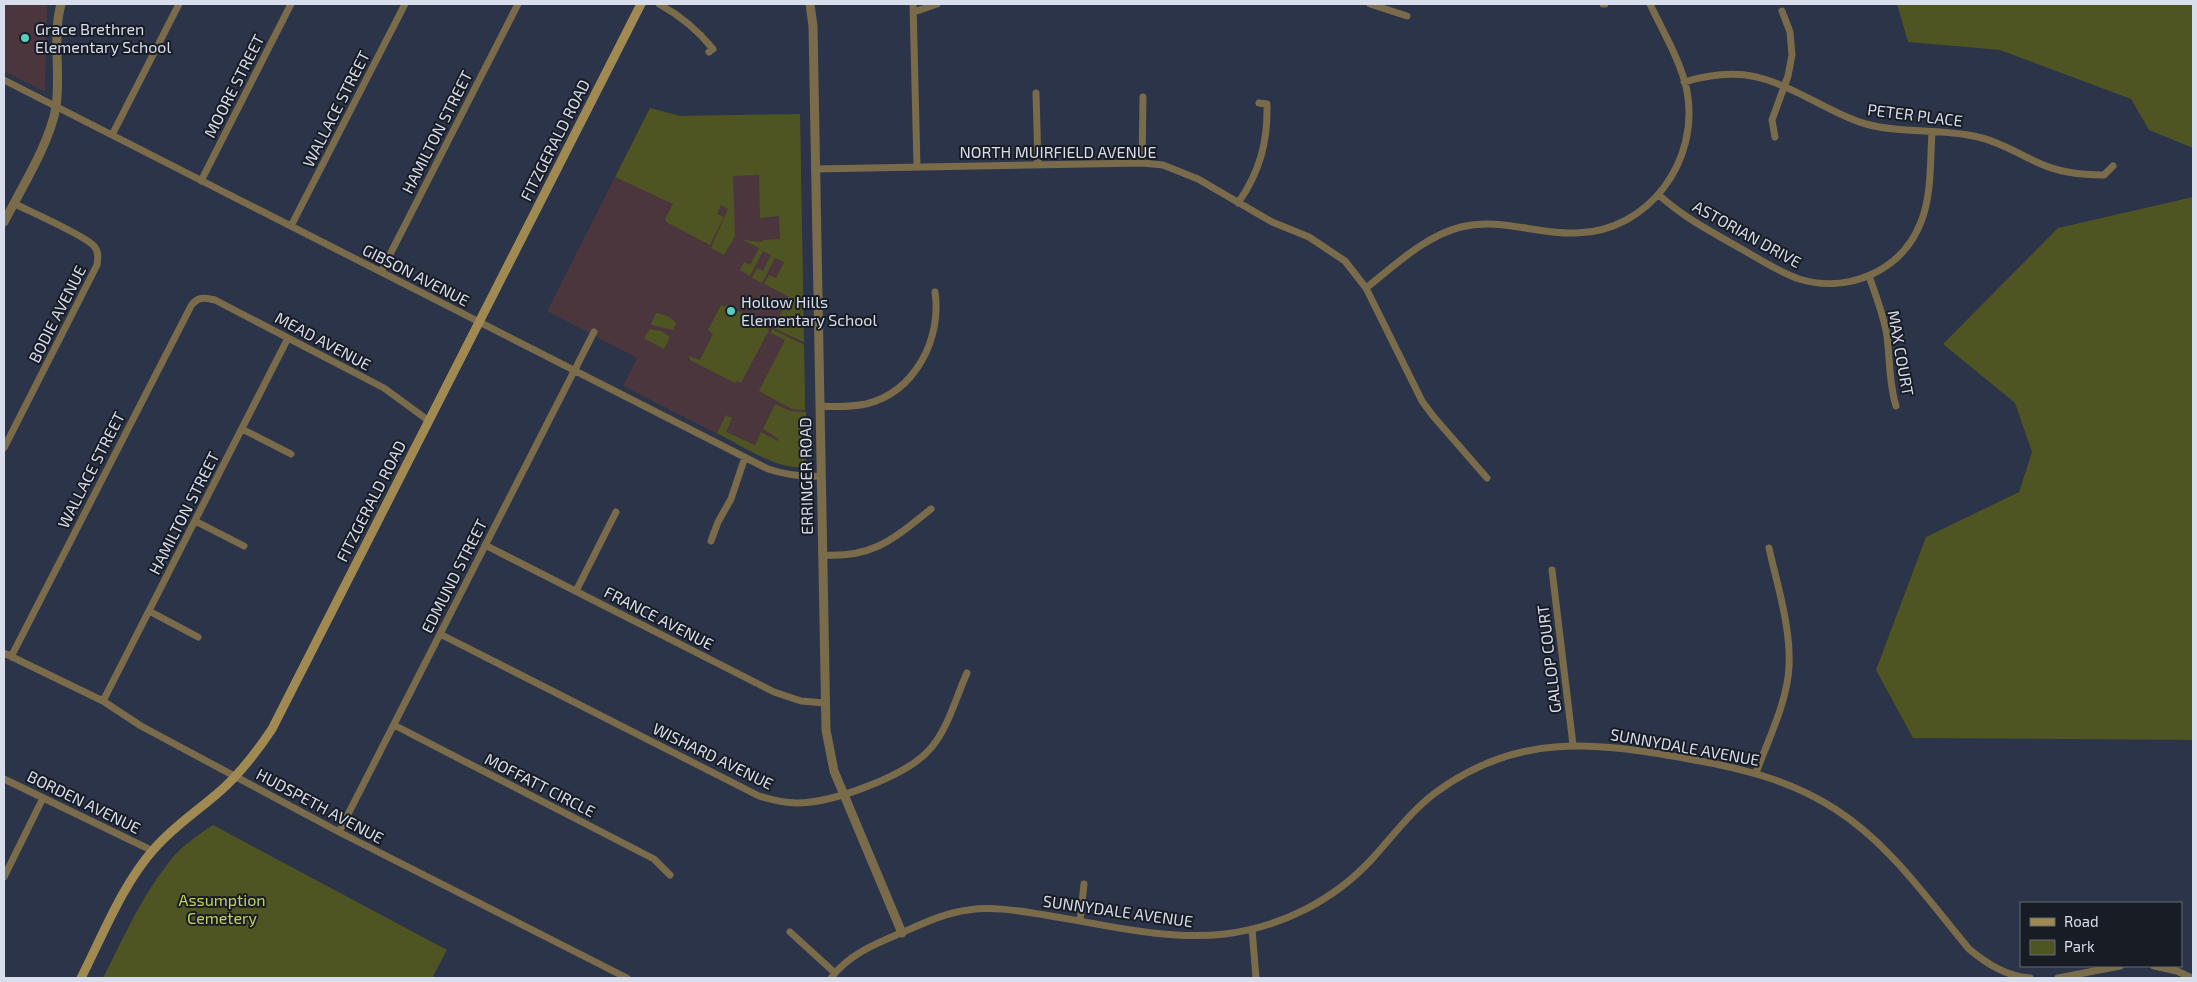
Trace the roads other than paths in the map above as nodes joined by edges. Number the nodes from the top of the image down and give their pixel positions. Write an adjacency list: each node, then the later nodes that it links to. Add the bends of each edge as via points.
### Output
1 (61, 4): 23 (street, via 57,26 59,80)
2 (179, 4): 25 (street)
3 (291, 4): 32 (street, MOORE STREET)
4 (405, 4): 37 (street, WALLACE STREET)
5 (518, 4): 38 (street, HAMILTON STREET)
6 (641, 4): 43 (main road, FITZGERALD ROAD)
7 (659, 4): 16 (street, via 702,35 713,50)
8 (810, 4): 31 (street, ERRINGER ROAD)
9 (913, 4): 14 (street)
10 (937, 4): 14 (street)
11 (1370, 4): 15 (street)
12 (1650, 4): 18 (street)
13 (1782, 11): 19 (street, via 1792,44 1791,66)
14 (914, 12): 30 (street)
15 (1407, 16)
16 (709, 52)
17 (4, 80): 23 (street, GIBSON AVENUE)
18 (1684, 82): 19 (street, PETER PLACE, via 1731,73 1763,78); 33 (street, via 1689,104 1687,137 1678,167)
19 (1784, 86): 24 (street, PETER PLACE, via 1865,124); 26 (street, via 1772,120)
20 (1036, 93): 28 (street)
21 (1143, 97): 27 (street)
22 (1260, 103): 35 (street, via 1267,104 1265,146 1254,176)
23 (56, 107): 25 (street, GIBSON AVENUE); 34 (street, via 44,143)
24 (1932, 132): 29 (street, PETER PLACE, via 1986,139 2041,164 2073,174 2104,175); 39 (street, ASTORIAN DRIVE, via 1927,198 1921,223 1901,254)
25 (112, 135): 32 (street, GIBSON AVENUE)
26 (1775, 137)
27 (1142, 163): 28 (street, NORTH MUIRFIELD AVENUE); 35 (street, NORTH MUIRFIELD AVENUE, via 1184,172)
28 (1038, 165): 30 (street, NORTH MUIRFIELD AVENUE)
29 (2113, 166)
30 (917, 167): 31 (street, NORTH MUIRFIELD AVENUE)
31 (815, 169): 47 (street, ERRINGER ROAD)
32 (201, 181): 37 (street, GIBSON AVENUE)
33 (1659, 195): 39 (street, ASTORIAN DRIVE, via 1692,221 1798,279 1832,284); 40 (street, via 1622,222 1594,231 1562,233 1489,223 1458,228 1428,241)
34 (14, 203): 36 (street); 51 (street, BODIE AVENUE, via 87,240 93,244 98,258)
35 (1238, 203): 40 (street, NORTH MUIRFIELD AVENUE, via 1333,252 1356,273)
36 (4, 222)
37 (290, 226): 38 (street, GIBSON AVENUE)
38 (381, 272): 43 (street, GIBSON AVENUE)
39 (1869, 276): 48 (street, MAX COURT, via 1886,329 1891,390)
40 (1366, 288): 55 (street, NORTH MUIRFIELD AVENUE, via 1422,401)
41 (935, 292): 47 (street, via 937,317 932,339 923,360 908,379 891,393 868,403 846,407)
42 (199, 298): 45 (street, MEAD AVENUE, via 214,300); 70 (street, WALLACE STREET, via 191,306)
43 (479, 322): 46 (street, GIBSON AVENUE); 49 (main road, FITZGERALD ROAD)
44 (594, 332): 46 (street, EDMUND STREET)
45 (288, 338): 49 (street, MEAD AVENUE, via 384,388); 50 (street, HAMILTON STREET)
46 (574, 370): 53 (street, GIBSON AVENUE); 60 (street, EDMUND STREET)
47 (820, 406): 54 (street, ERRINGER ROAD)
48 (1896, 406)
49 (429, 422): 77 (main road, FITZGERALD ROAD, via 272,729)
50 (242, 430): 52 (street); 58 (street, HAMILTON STREET)
51 (4, 448)
52 (291, 454)
53 (745, 457): 54 (street, GIBSON AVENUE, via 784,474); 59 (street, via 731,499)
54 (821, 476): 63 (street, ERRINGER ROAD)
55 (1487, 478)
56 (931, 509): 63 (street, via 877,548 852,555)
57 (616, 512): 65 (street)
58 (195, 521): 61 (street); 66 (street, HAMILTON STREET)
59 (711, 541)
60 (485, 545): 65 (street, FRANCE AVENUE); 67 (street, EDMUND STREET)
61 (244, 546)
62 (1769, 548): 76 (street, via 1788,639 1789,665 1784,694)
63 (822, 555): 73 (street, ERRINGER ROAD)
64 (1552, 570): 75 (street, GALLOP COURT)
65 (576, 591): 73 (street, FRANCE AVENUE, via 774,692)
66 (149, 612): 68 (street); 72 (street, HAMILTON STREET)
67 (440, 634): 74 (street, EDMUND STREET); 79 (street, WISHARD AVENUE, via 759,796 798,803)
68 (198, 637)
69 (4, 653): 70 (street, HUDSPETH AVENUE)
70 (11, 657): 72 (street, HUDSPETH AVENUE)
71 (967, 673): 79 (street, WISHARD AVENUE, via 938,738 921,758 897,774)
72 (103, 701): 77 (street, HUDSPETH AVENUE, via 141,726)
73 (825, 702): 79 (street, ERRINGER ROAD, via 829,752)
74 (394, 725): 81 (street, EDMUND STREET); 83 (street, MOFFATT CIRCLE, via 654,859)
75 (1573, 745): 76 (street, SUNNYDALE AVENUE, via 1638,750); 87 (street, SUNNYDALE AVENUE, via 1514,754 1459,777 1411,813 1371,859 1343,885 1297,914)
76 (1756, 773): 96 (street, SUNNYDALE AVENUE, via 1810,794 1859,826 1894,859 1976,954 1997,969)
77 (235, 776): 81 (street, HUDSPETH AVENUE); 82 (main road, FITZGERALD ROAD)
78 (4, 779): 80 (street, BORDEN AVENUE)
79 (843, 794): 89 (street, ERRINGER ROAD)
80 (43, 798): 82 (street, BORDEN AVENUE); 84 (street)
81 (339, 832): 94 (street, HUDSPETH AVENUE)
82 (152, 851): 93 (main road, FITZGERALD ROAD, via 128,887)
83 (670, 875)
84 (4, 876)
85 (1084, 884): 86 (street)
86 (1080, 921): 87 (street, SUNNYDALE AVENUE, via 1195,936); 89 (street, SUNNYDALE AVENUE, via 1009,910 968,910 947,914)
87 (1252, 929): 95 (street)
88 (790, 932): 92 (street)
89 (902, 932): 92 (street, SUNNYDALE AVENUE, via 862,951)
90 (2115, 967): 97 (street)
91 (2159, 967): 98 (street)
92 (833, 975)
93 (81, 978)
94 (627, 978)
95 (1256, 978)
96 (2030, 978)
97 (2058, 978)
98 (2192, 978)

